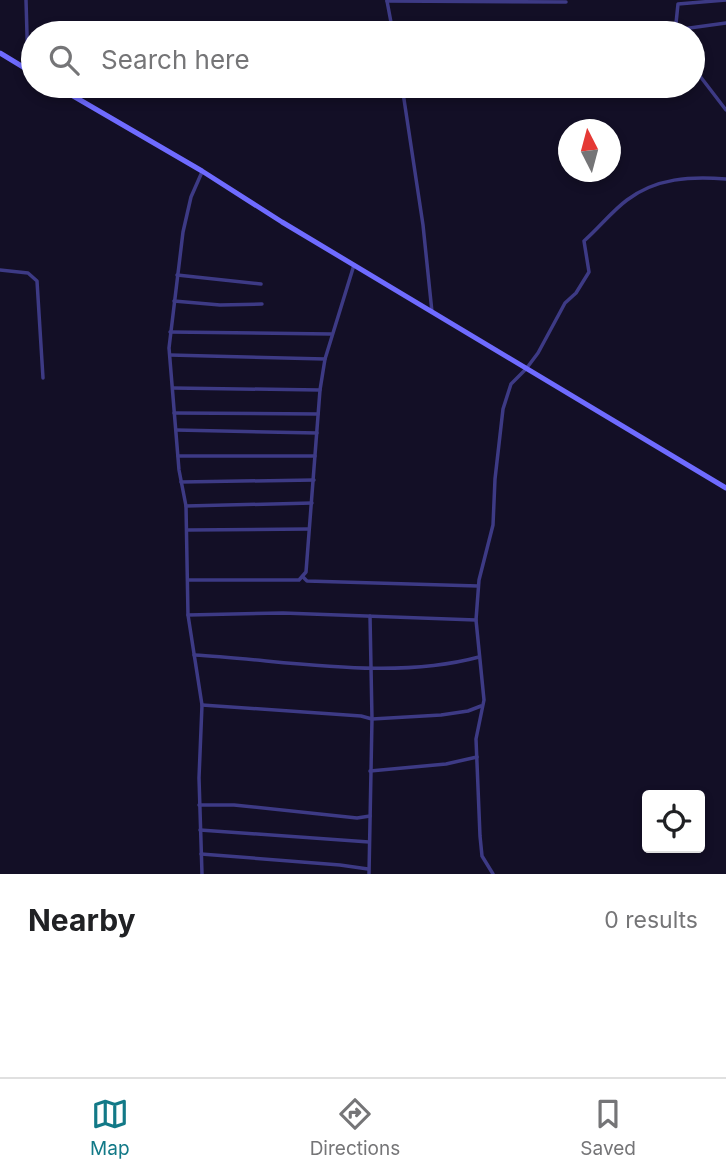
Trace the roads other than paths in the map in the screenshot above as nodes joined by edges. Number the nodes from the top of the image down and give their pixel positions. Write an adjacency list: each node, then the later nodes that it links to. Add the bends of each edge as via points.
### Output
1 (26, 0): 5 (street)
2 (726, 0): 7 (street, via 678,4)
3 (387, 1): 4 (street); 6 (street)
4 (566, 2)
5 (27, 21)
6 (391, 21)
7 (676, 21)
8 (726, 23): 9 (street)
9 (705, 27)
10 (0, 53): 11 (street)
11 (21, 65)
12 (705, 83): 15 (street)
13 (77, 98): 16 (street)
14 (403, 98): 24 (street)
15 (726, 110)
16 (202, 171): 18 (street); 20 (street, via 189,204)
17 (726, 178): 29 (street, via 661,182 627,200 584,241 589,272)
18 (354, 265): 24 (street); 26 (street)
19 (0, 270): 30 (street, via 28,273 37,281)
20 (177, 275): 21 (street); 22 (street)
21 (261, 284)
22 (174, 301): 23 (street); 25 (street)
23 (262, 304)
24 (432, 312): 29 (street)
25 (170, 332): 26 (street); 27 (street)
26 (331, 334): 28 (street)
27 (170, 355): 28 (street); 31 (street)
28 (325, 359): 32 (street)
29 (526, 369): 41 (street); 48 (street, via 506,397 497,451 492,536)
30 (43, 378)
31 (173, 388): 32 (street); 33 (street)
32 (320, 390): 34 (street)
33 (174, 413): 34 (street); 35 (street)
34 (318, 414): 36 (street)
35 (176, 430): 36 (street); 37 (street)
36 (317, 433): 38 (street)
37 (178, 456): 38 (street); 40 (street)
38 (316, 456): 39 (street)
39 (314, 481): 40 (street); 42 (street)
40 (181, 482): 43 (street)
41 (726, 488)
42 (312, 503): 43 (street); 44 (street)
43 (186, 506): 45 (street)
44 (309, 529): 45 (street); 46 (street)
45 (187, 530): 47 (street)
46 (303, 578): 47 (street); 48 (street)
47 (188, 580): 49 (street)
48 (478, 586): 51 (street)
49 (188, 615): 50 (street); 52 (street)
50 (370, 615): 51 (street); 54 (street)
51 (477, 620): 53 (street)
52 (194, 655): 54 (street); 55 (street)
53 (480, 657): 54 (street, via 453,664); 56 (street)
54 (372, 668): 57 (street)
55 (202, 705): 57 (street); 60 (street)
56 (481, 706): 57 (street, via 441,715); 58 (street)
57 (372, 719): 59 (street)
58 (477, 757): 59 (street); 67 (street, via 482,853)
59 (370, 771): 61 (street)
60 (199, 805): 61 (street); 62 (street)
61 (370, 816): 63 (street)
62 (200, 830): 63 (street); 64 (street)
63 (369, 842): 65 (street)
64 (201, 855): 65 (street, via 340,864); 66 (street)
65 (368, 872)
66 (202, 874)
67 (493, 874)

